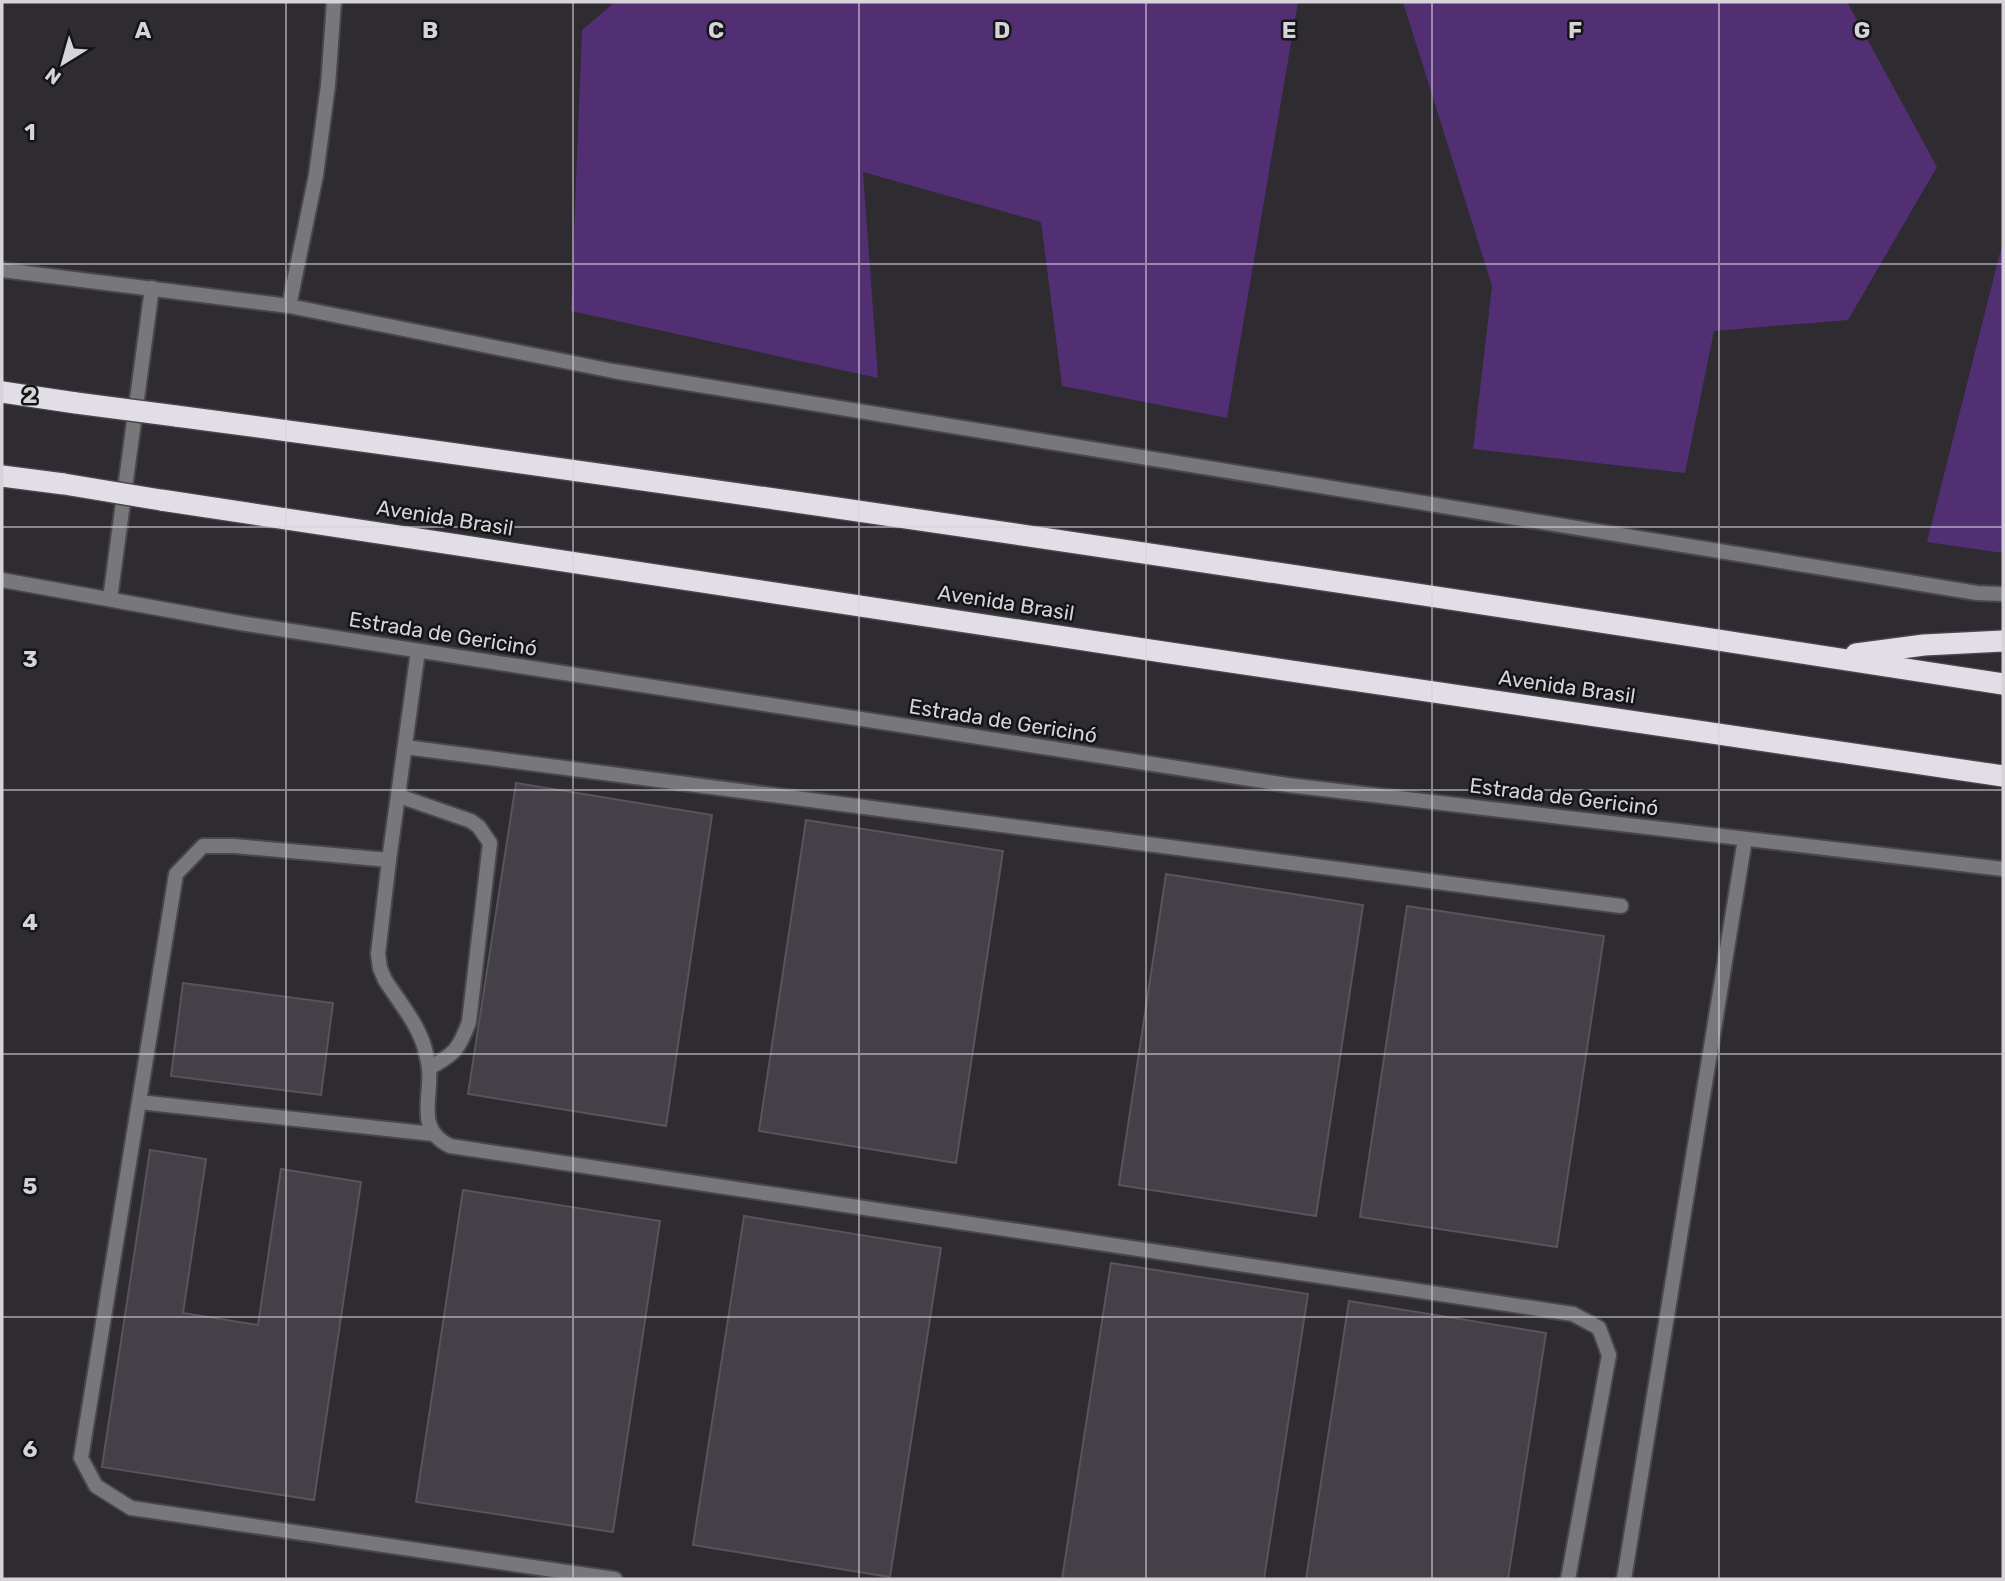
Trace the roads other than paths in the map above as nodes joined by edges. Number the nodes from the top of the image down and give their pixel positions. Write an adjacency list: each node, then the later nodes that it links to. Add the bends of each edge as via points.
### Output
1 (334, 2): 4 (street, via 316,175)
2 (2, 270): 3 (street)
3 (152, 288): 4 (street); 9 (street)
4 (289, 306): 8 (street, via 613,371)
5 (2, 392): 12 (highway, bridge, via 482,457)
6 (2, 476): 15 (highway, Avenida Brasil, bridge)
7 (2, 580): 9 (street, Estrada de Gericinó)
8 (2003, 594)
9 (110, 599): 11 (street, Estrada de Gericinó)
10 (2003, 640): 12 (highway)
11 (418, 651): 14 (street); 17 (street, Estrada de Gericinó, via 1288,785)
12 (1833, 657): 13 (highway)
13 (2003, 684)
14 (405, 747): 16 (street); 20 (street)
15 (2003, 776)
16 (398, 796): 18 (street); 21 (street, via 471,821 490,842 469,1022 461,1044)
17 (1745, 839): 19 (street, Estrada de Gericinó); 26 (street)
18 (388, 860): 21 (street, via 380,968 424,1044); 22 (street, via 202,846 176,874)
19 (2003, 869)
20 (1621, 906)
21 (429, 1068): 23 (street, via 427,1119)
22 (139, 1102): 23 (street); 24 (street, via 81,1458 96,1486 131,1508)
23 (433, 1134): 25 (street, via 450,1146 1573,1314 1599,1328 1609,1355)
24 (615, 1579)
25 (1568, 1579)
26 (1624, 1579)

